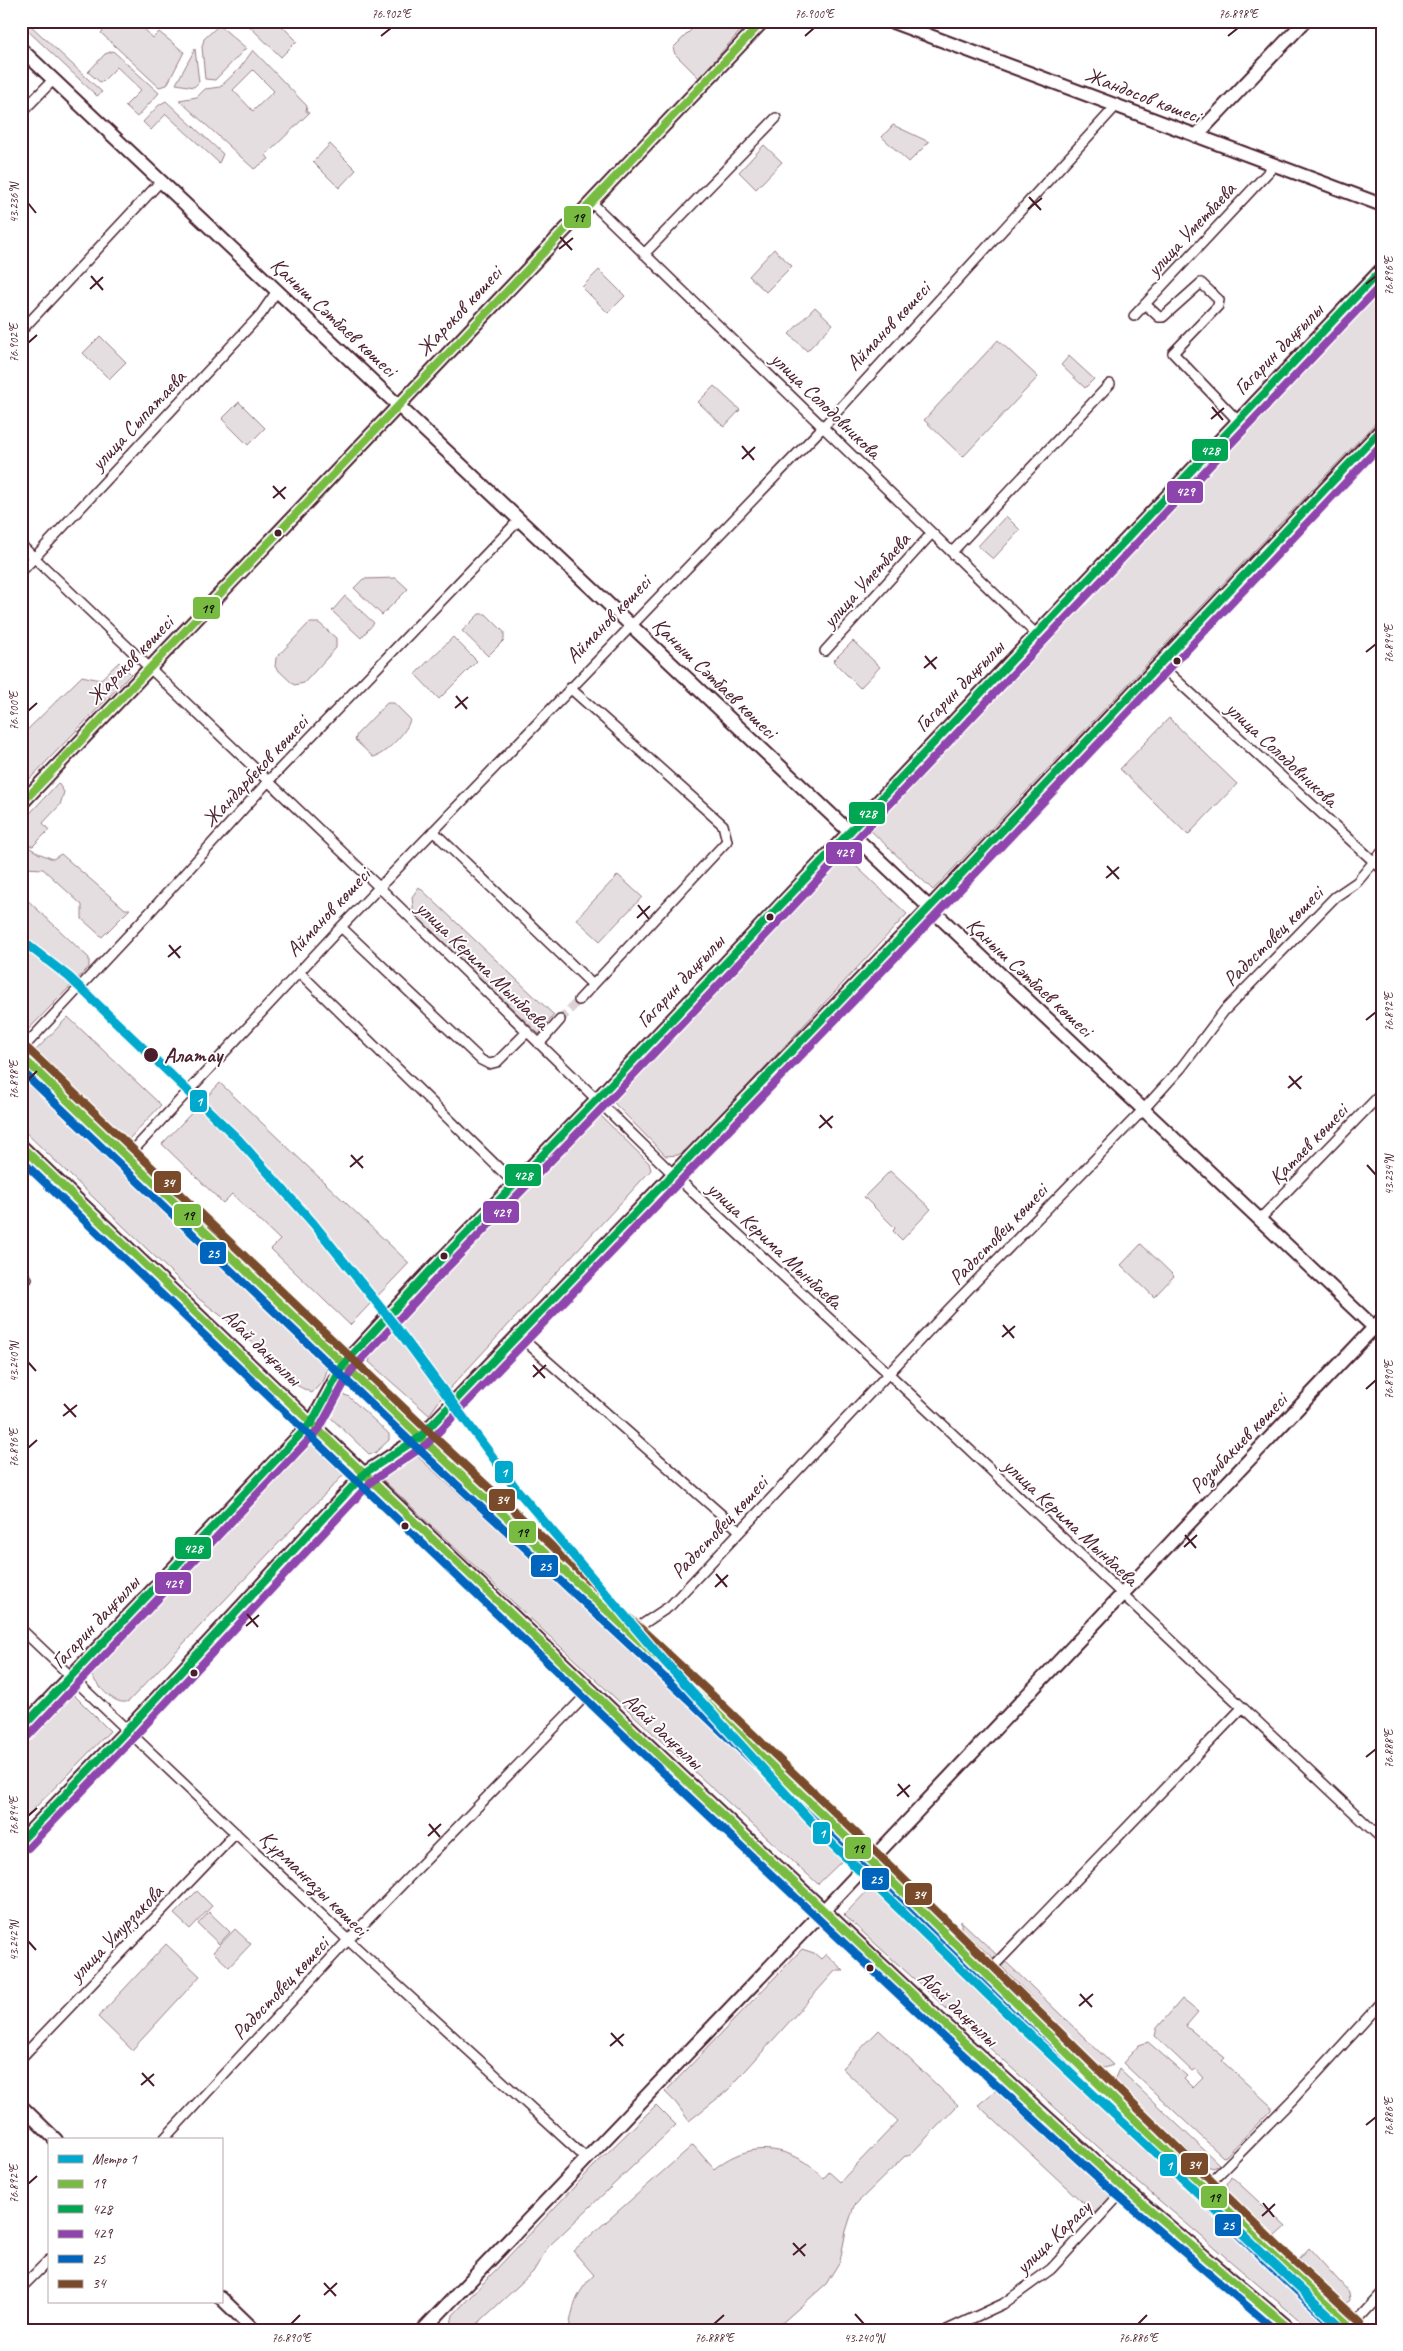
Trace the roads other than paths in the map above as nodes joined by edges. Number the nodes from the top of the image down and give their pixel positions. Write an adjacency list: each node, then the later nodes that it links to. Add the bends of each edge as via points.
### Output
1 (763, 21): 12 (main road, Жароков көшесі)
2 (890, 21): 6 (main road, Жандосов көшесі)
3 (1305, 21): 9 (main road)
4 (21, 48): 5 (main road, Қаныш Сәтбаев көшесі)
5 (54, 79): 7 (street); 11 (main road, Қаныш Сәтбаев көшесі)
6 (1116, 106): 9 (main road, Жандосов көшесі); 23 (street, Айманов көшесі)
7 (21, 113)
8 (776, 118): 14 (street)
9 (1196, 136): 10 (main road, Жандосов көшесі)
10 (1274, 166): 13 (main road, Жандосов көшесі); 17 (street, улица Уметбаева)
11 (161, 181): 16 (main road, Қаныш Сәтбаев көшесі); 19 (street)
12 (591, 202): 14 (street, улица Солодовникова); 21 (main road, Жароков көшесі)
13 (1382, 205)
14 (644, 254): 23 (street, улица Солодовникова)
15 (1382, 269): 22 (main road, Гагарин даңғылы)
16 (277, 291): 21 (main road, Қаныш Сәтбаев көшесі); 29 (street, улица Сыпатаева, via 261,314)
17 (1145, 304): 18 (street, улица Уметбаева); 22 (street, via 1159,317 1163,316 1201,283 1219,300 1218,306 1173,353)
18 (1134, 316)
19 (21, 331)
20 (1110, 384): 28 (street)
21 (398, 405): 25 (main road, Қаныш Сәтбаев көшесі); 35 (main road, Жароков көшесі)
22 (1238, 421): 32 (main road, Гагарин даңғылы)
23 (823, 427): 26 (street, улица Солодовникова); 31 (street, Айманов көшесі)
24 (1382, 429): 34 (main road)
25 (519, 520): 31 (main road, Қаныш Сәтбаев көшесі); 37 (street, Жандарбеков көшесі)
26 (932, 533): 28 (street, улица Солодовникова); 33 (street, улица Уметбаева)
27 (21, 545): 29 (street, улица Керима Мынбаева)
28 (952, 552): 32 (street, улица Солодовникова)
29 (34, 557): 30 (street, улица Сыпатаева); 35 (street, улица Керима Мынбаева)
30 (21, 572)
31 (630, 625): 36 (street, Айманов көшесі); 40 (main road, Қаныш Сәтбаев көшесі)
32 (1036, 634): 40 (main road, Гагарин даңғылы)
33 (825, 651)
34 (1159, 664): 42 (street, улица Солодовникова); 45 (main road)
35 (150, 668): 37 (street, улица Керима Мынбаева); 38 (main road, Жароков көшесі)
36 (570, 688): 39 (street, Айманов көшесі); 48 (street, via 723,825 728,841)
37 (268, 781): 44 (street, улица Керима Мынбаева); 53 (street, Жандарбеков көшесі)
38 (21, 804)
39 (433, 831): 44 (street, Айманов көшесі); 48 (street)
40 (848, 832): 45 (main road, Қаныш Сәтбаев көшесі); 56 (main road, Гагарин даңғылы)
41 (1382, 852): 42 (street, Радостовец көшесі)
42 (1373, 861): 43 (street, улица Солодовникова); 57 (street, Радостовец көшесі, via 1358,882 1335,897 1224,1011 1181,1068)
43 (1382, 869)
44 (379, 887): 46 (street, Айманов көшесі); 51 (street, улица Керима Мынбаева)
45 (929, 908): 57 (main road, Қаныш Сәтбаев көшесі); 60 (main road)
46 (340, 927): 47 (street, Айманов көшесі); 51 (street, via 489,1064 497,1062)
47 (299, 972): 59 (street, Айманов көшесі); 61 (street)
48 (593, 985): 49 (street)
49 (579, 1000)
50 (560, 1020): 52 (street)
51 (527, 1032): 52 (street, улица Керима Мынбаева)
52 (539, 1044): 56 (street, улица Керима Мынбаева)
53 (21, 1050)
54 (21, 1056): 59 (main road, Абай даңғылы)
55 (1382, 1093): 62 (street, Қатаев көшесі)
56 (596, 1100): 60 (street, улица Керима Мынбаева); 61 (main road, Гагарин даңғылы)
57 (1143, 1110): 62 (main road, Қаныш Сәтбаев көшесі); 66 (street, Радостовец көшесі)
58 (21, 1146): 67 (main road, Абай даңғылы)
59 (127, 1157): 65 (main road, Абай даңғылы)
60 (672, 1173): 64 (main road); 66 (street, улица Керима Мынбаева)
61 (514, 1183): 65 (main road, Гагарин даңғылы)
62 (1259, 1220): 63 (main road, Қаныш Сәтбаев көшесі)
63 (1379, 1327): 71 (main road, Розыбакиев көшесі)
64 (518, 1334): 68 (main road); 70 (street)
65 (343, 1365): 67 (main road, Гагарин даңғылы); 68 (main road, Абай даңғылы)
66 (888, 1373): 70 (street, Радостовец көшесі); 71 (street, улица Керима Мынбаева)
67 (312, 1422): 69 (main road, Абай даңғылы); 74 (main road, Гагарин даңғылы)
68 (420, 1438): 69 (main road); 73 (main road, Абай даңғылы)
69 (365, 1473): 75 (main road, Абай даңғылы); 78 (main road)
70 (740, 1531): 73 (street, Радостовец көшесі, via 670,1606)
71 (1123, 1594): 76 (street, улица Керима Мынбаева); 82 (main road, Розыбакиев көшесі)
72 (21, 1629): 74 (street, Құрманғазы көшесі)
73 (631, 1632): 82 (main road, Абай даңғылы)
74 (72, 1676): 77 (main road, Гагарин даңғылы); 78 (street, Құрманғазы көшесі)
75 (591, 1690): 83 (main road, Абай даңғылы); 84 (street, Радостовец көшесі)
76 (1242, 1708): 80 (street, улица Керима Мынбаева); 85 (street)
77 (21, 1729)
78 (128, 1729): 79 (street, Құрманғазы көшесі); 81 (main road)
79 (236, 1833): 84 (street, Құрманғазы көшесі); 87 (street, улица Умурзакова)
80 (1382, 1839)
81 (21, 1840)
82 (870, 1860): 83 (main road); 85 (main road, Абай даңғылы)
83 (825, 1909): 91 (main road); 93 (main road, Абай даңғылы, via 939,2019)
84 (348, 1940): 90 (street, Радостовец көшесі); 91 (street, Құрманғазы көшесі)
85 (986, 1974): 92 (main road, Абай даңғылы)
86 (1382, 2002): 92 (street)
87 (21, 2058)
88 (21, 2106): 89 (main road)
89 (54, 2138)
90 (166, 2138)
91 (587, 2159): 100 (main road)
92 (1205, 2188): 98 (main road, Абай даңғылы)
93 (1125, 2189): 101 (street, улица Карасу, via 1051,2269 1003,2304); 102 (main road, Абай даңғылы)
94 (48, 2261): 95 (street)
95 (21, 2288)
96 (1382, 2293): 98 (street)
97 (222, 2299): 99 (main road)
98 (1353, 2329)
99 (254, 2330)
100 (423, 2330)
101 (947, 2330)
102 (1292, 2330)

